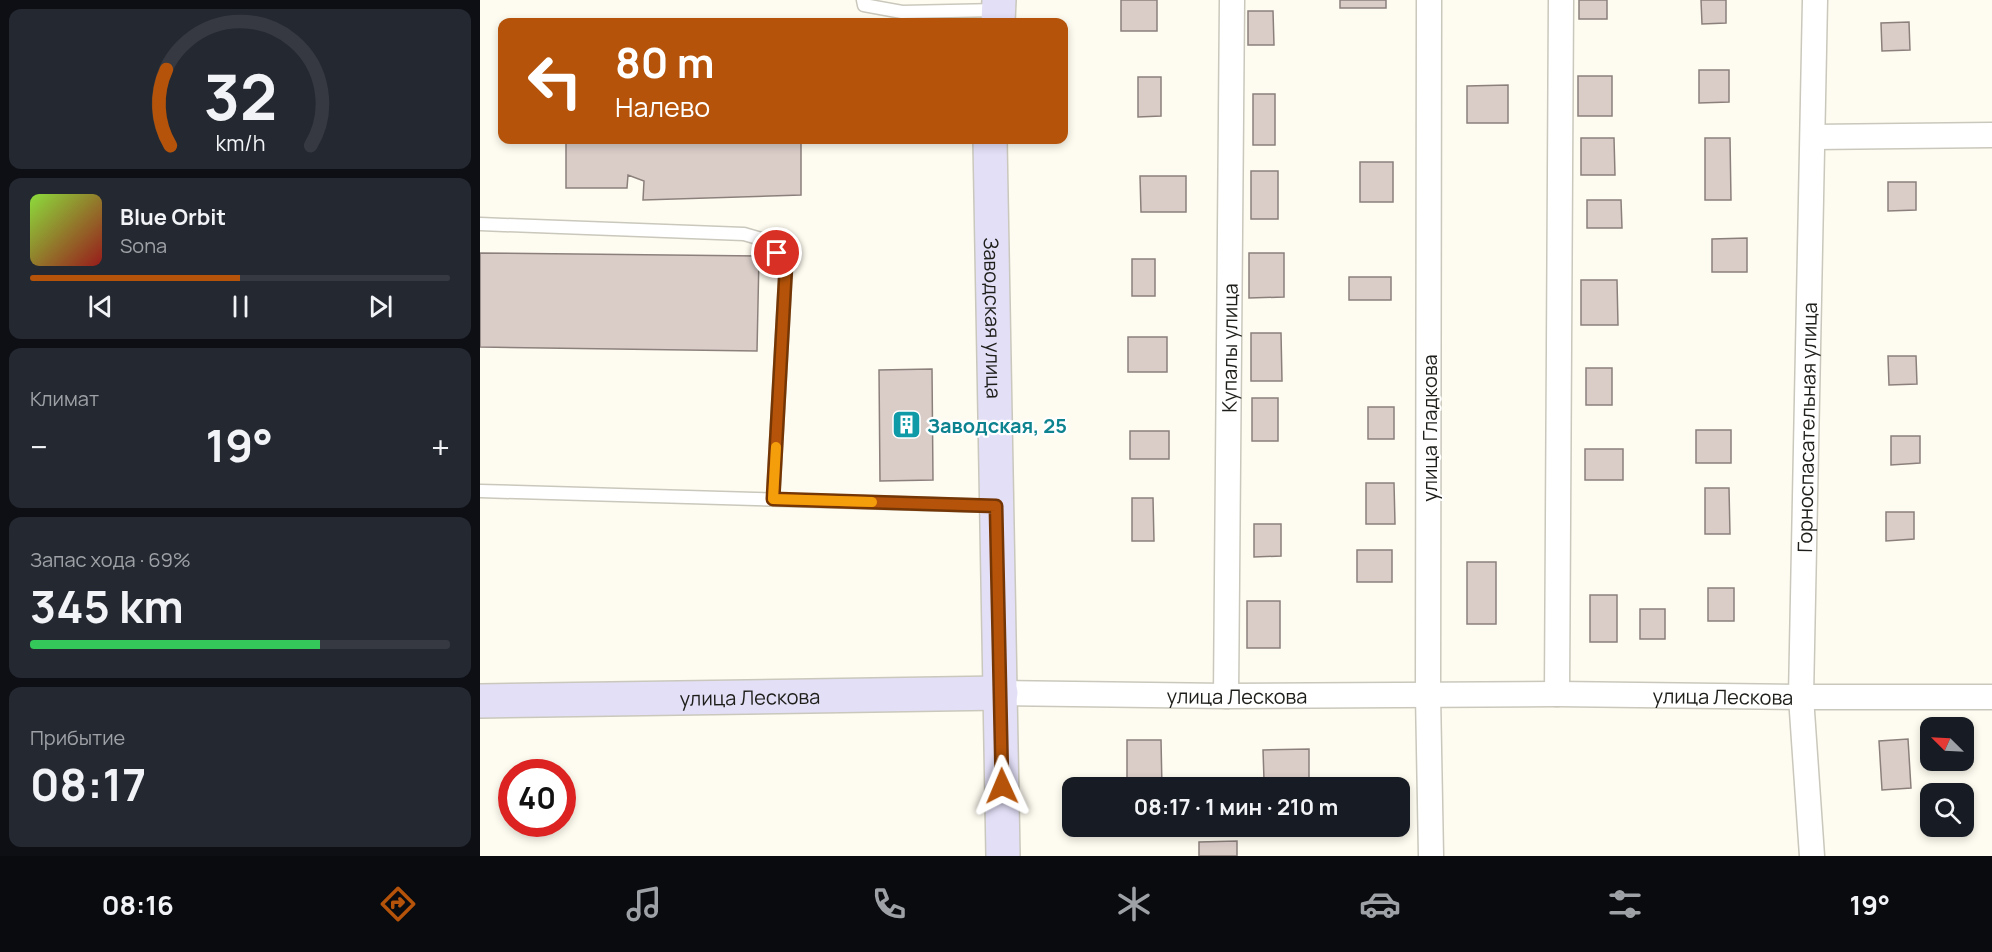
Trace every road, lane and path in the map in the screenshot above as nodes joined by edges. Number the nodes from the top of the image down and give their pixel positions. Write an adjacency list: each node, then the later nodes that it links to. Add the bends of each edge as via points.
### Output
1 (862, 0): 6 (lane, via 864,5 902,12)
2 (1232, 0): 17 (street, Купалы улица)
3 (1429, 0): 16 (street, улица Гладкова)
4 (1561, 0): 15 (street)
5 (1815, 0): 8 (street, Горноспасательная улица)
6 (999, 11)
7 (1992, 135): 8 (street)
8 (1813, 137): 18 (street, Горноспасательная улица)
9 (990, 144): 13 (street, Заводская улица)
10 (480, 224): 12 (lane, via 744,234 768,241 786,265)
11 (480, 491): 12 (lane)
12 (773, 499): 13 (lane)
13 (996, 506): 14 (street, Заводская улица)
14 (1001, 693): 17 (street, улица Лескова); 20 (street, улица Лескова); 21 (street, Заводская улица)
15 (1557, 694): 16 (street, улица Лескова); 18 (street, улица Лескова)
16 (1428, 695): 17 (street, улица Лескова); 22 (street, улица Гладкова)
17 (1226, 696)
18 (1802, 697): 19 (street, улица Лескова); 23 (street, Горноспасательная улица)
19 (1992, 697)
20 (480, 701)
21 (1003, 856)
22 (1431, 856)
23 (1812, 856)

